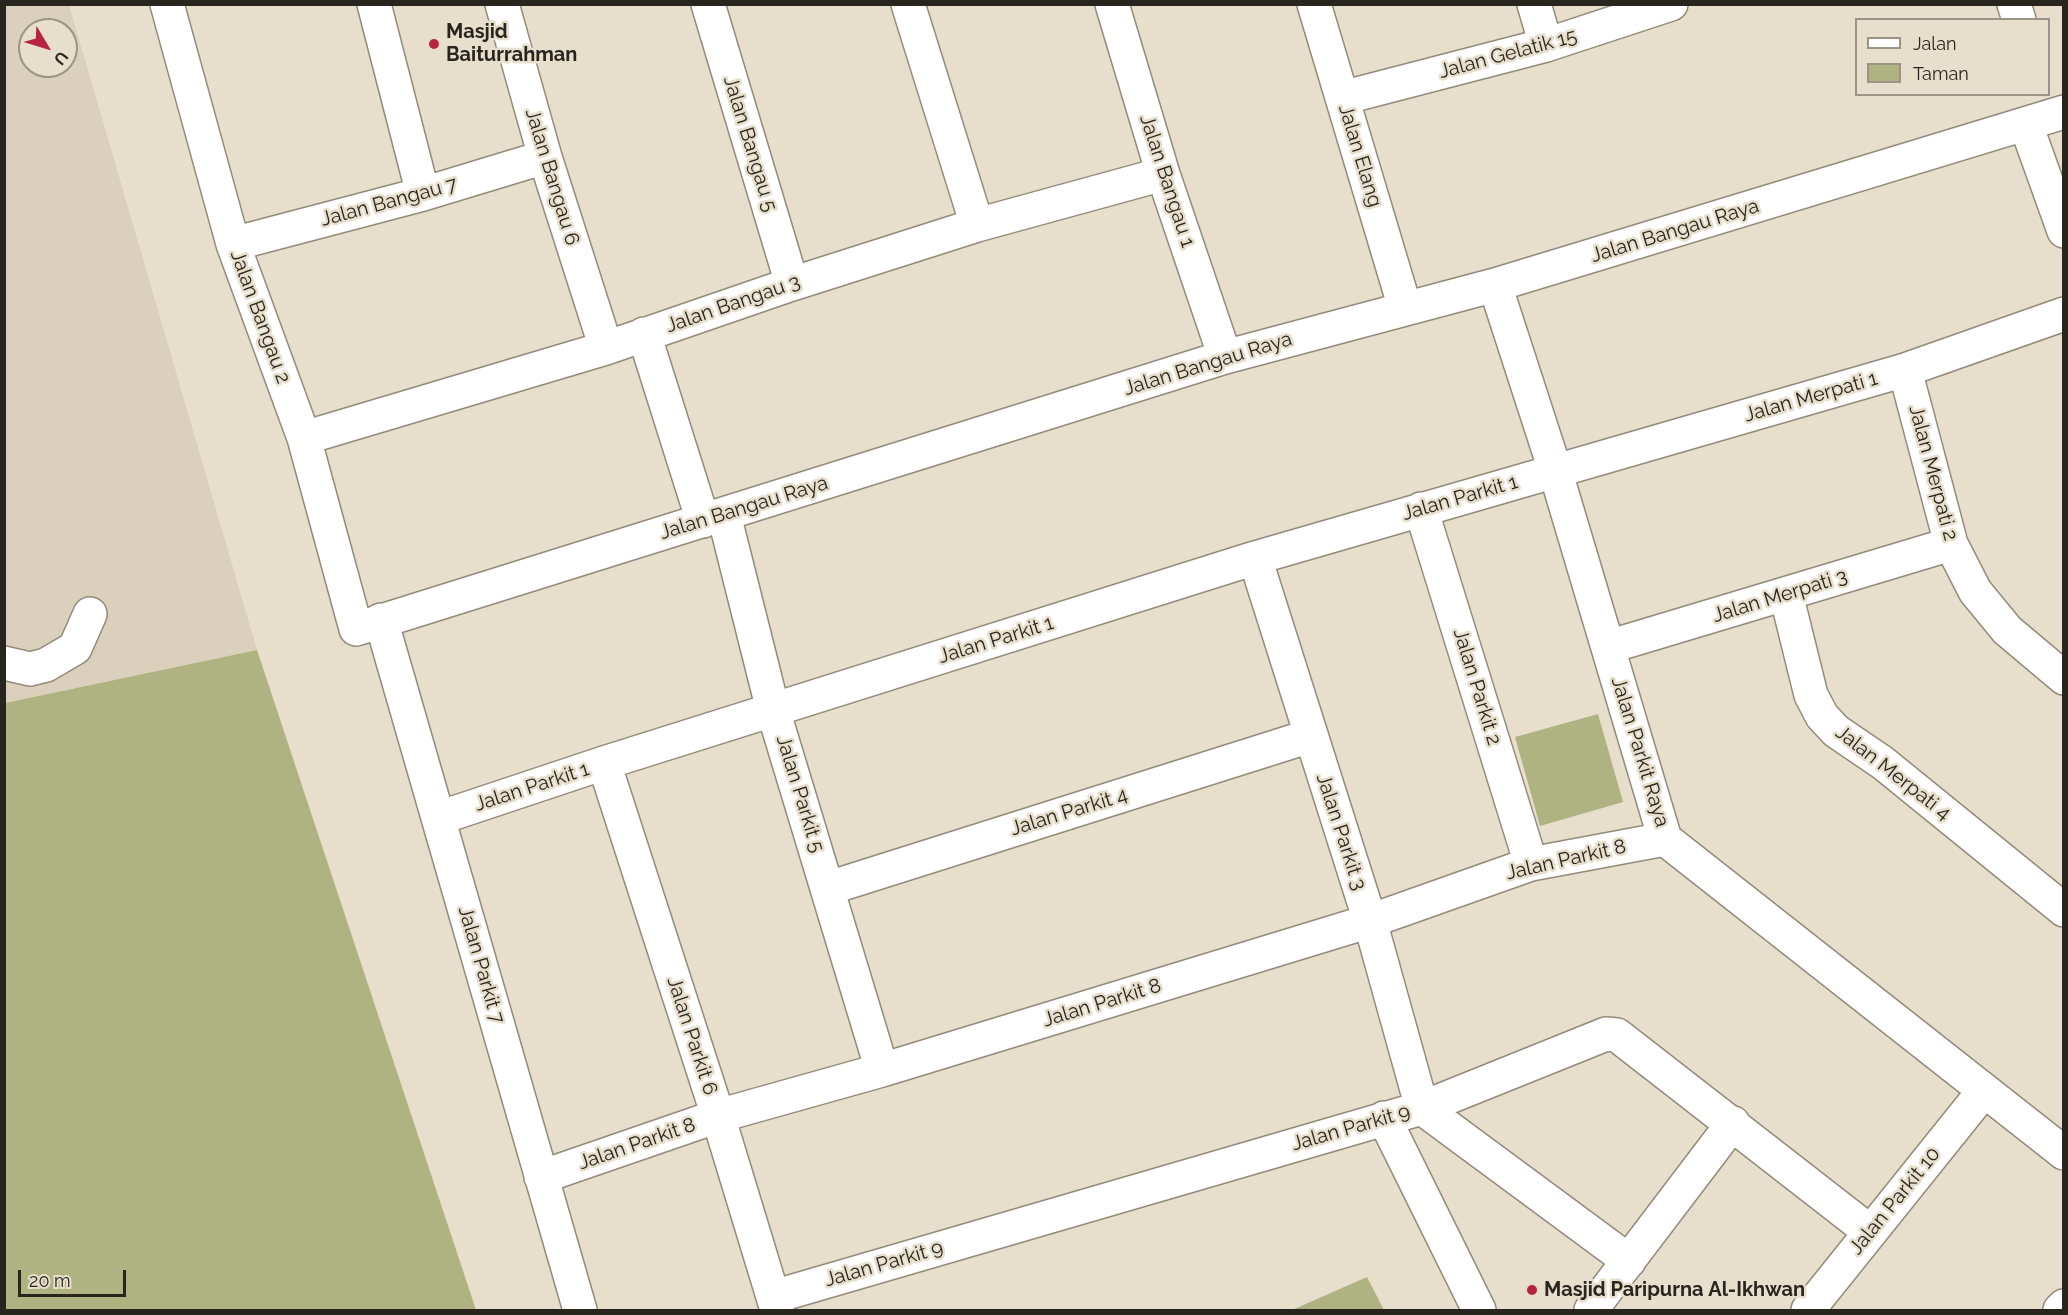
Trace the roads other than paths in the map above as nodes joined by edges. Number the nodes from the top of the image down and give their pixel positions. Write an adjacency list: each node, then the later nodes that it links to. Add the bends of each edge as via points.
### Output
1 (167, 4): 18 (street, Jalan Bangau 2)
2 (374, 4): 15 (street)
3 (502, 4): 13 (street, Jalan Bangau 6)
4 (708, 4): 19 (street, Jalan Bangau 5)
5 (908, 4): 16 (street)
6 (1112, 4): 14 (street, Jalan Bangau 1)
7 (1314, 4): 11 (street, Jalan Elang)
8 (1534, 4): 10 (street)
9 (1671, 4): 10 (street, Jalan Gelatik 15)
10 (1546, 45): 11 (street, Jalan Gelatik 15)
11 (1342, 98): 21 (street, Jalan Elang)
12 (2047, 112): 17 (street); 20 (street, Jalan Bangau Raya)
13 (544, 157): 15 (street, Jalan Bangau 7); 24 (street, Jalan Bangau 6)
14 (1163, 174): 16 (street, Jalan Bangau 3); 25 (street, Jalan Bangau 1)
15 (423, 194): 18 (street, Jalan Bangau 7)
16 (977, 225): 19 (street, Jalan Bangau 3)
17 (2064, 231)
18 (233, 244): 27 (street, Jalan Bangau 2)
19 (792, 284): 23 (street, Jalan Bangau 3)
20 (1495, 285): 21 (street, Jalan Bangau Raya); 28 (street, Jalan Parkit Raya)
21 (1405, 308): 25 (street, Jalan Bangau Raya)
22 (2064, 314): 26 (street, Jalan Merpati 1)
23 (644, 334): 24 (street, Jalan Bangau 3); 30 (street)
24 (606, 348): 27 (street, Jalan Bangau 3)
25 (1225, 357): 30 (street, Jalan Bangau Raya)
26 (1905, 370): 28 (street, Jalan Merpati 1); 31 (street, Jalan Merpati 2)
27 (304, 438): 35 (street, Jalan Bangau 2)
28 (1555, 470): 29 (street, Jalan Parkit 1); 36 (street, Jalan Parkit Raya)
29 (1422, 509): 32 (street, Jalan Parkit 1); 44 (street, Jalan Parkit 2)
30 (713, 518): 35 (street, Jalan Bangau Raya); 39 (street, Jalan Parkit 5)
31 (1951, 544): 33 (street, Jalan Merpati 3); 38 (street, Jalan Merpati 2, via 1975,591 2007,630)
32 (1255, 558): 39 (street, Jalan Parkit 1); 40 (street, Jalan Parkit 3)
33 (1786, 594): 36 (street, Jalan Merpati 3); 46 (street, Jalan Merpati 4, via 1811,695 1822,716)
34 (90, 614): 37 (street, via 75,648 46,665 30,669)
35 (369, 624): 42 (street, Jalan Parkit 7)
36 (1608, 647): 43 (street, Jalan Parkit Raya)
37 (4, 663)
38 (2064, 678)
39 (774, 710): 41 (street, Jalan Parkit 1); 45 (street, Jalan Parkit 5)
40 (1310, 736): 45 (street, Jalan Parkit 4); 47 (street, Jalan Parkit 3)
41 (604, 763): 42 (street, Jalan Parkit 1); 51 (street, Jalan Parkit 6)
42 (439, 818): 55 (street, Jalan Parkit 7)
43 (1665, 839): 44 (street, Jalan Parkit 8); 49 (street, Jalan Parkit Raya)
44 (1532, 864): 47 (street, Jalan Parkit 8)
45 (829, 888): 48 (street, Jalan Parkit 5)
46 (2064, 910)
47 (1370, 921): 48 (street, Jalan Parkit 8); 50 (street, Jalan Parkit 3)
48 (882, 1070): 51 (street, Jalan Parkit 8)
49 (1983, 1092): 54 (street, Jalan Parkit Raya); 56 (street, Jalan Parkit 10)
50 (1422, 1107): 52 (street, Jalan Parkit 9); 53 (street, Jalan Parkit 9, via 1612,1034); 57 (street)
51 (718, 1116): 55 (street, Jalan Parkit 8); 58 (street, Jalan Parkit 6)
52 (1384, 1118): 58 (street, Jalan Parkit 9); 61 (street)
53 (1733, 1123): 56 (street, Jalan Parkit 9); 57 (street)
54 (2064, 1153)
55 (541, 1177): 60 (street, Jalan Parkit 7)
56 (1869, 1231): 63 (street, Jalan Parkit 10)
57 (1629, 1261): 62 (street)
58 (775, 1304)
59 (2064, 1306): 64 (street)
60 (580, 1311)
61 (1479, 1311)
62 (1590, 1311)
63 (1808, 1311)
64 (2060, 1311)

